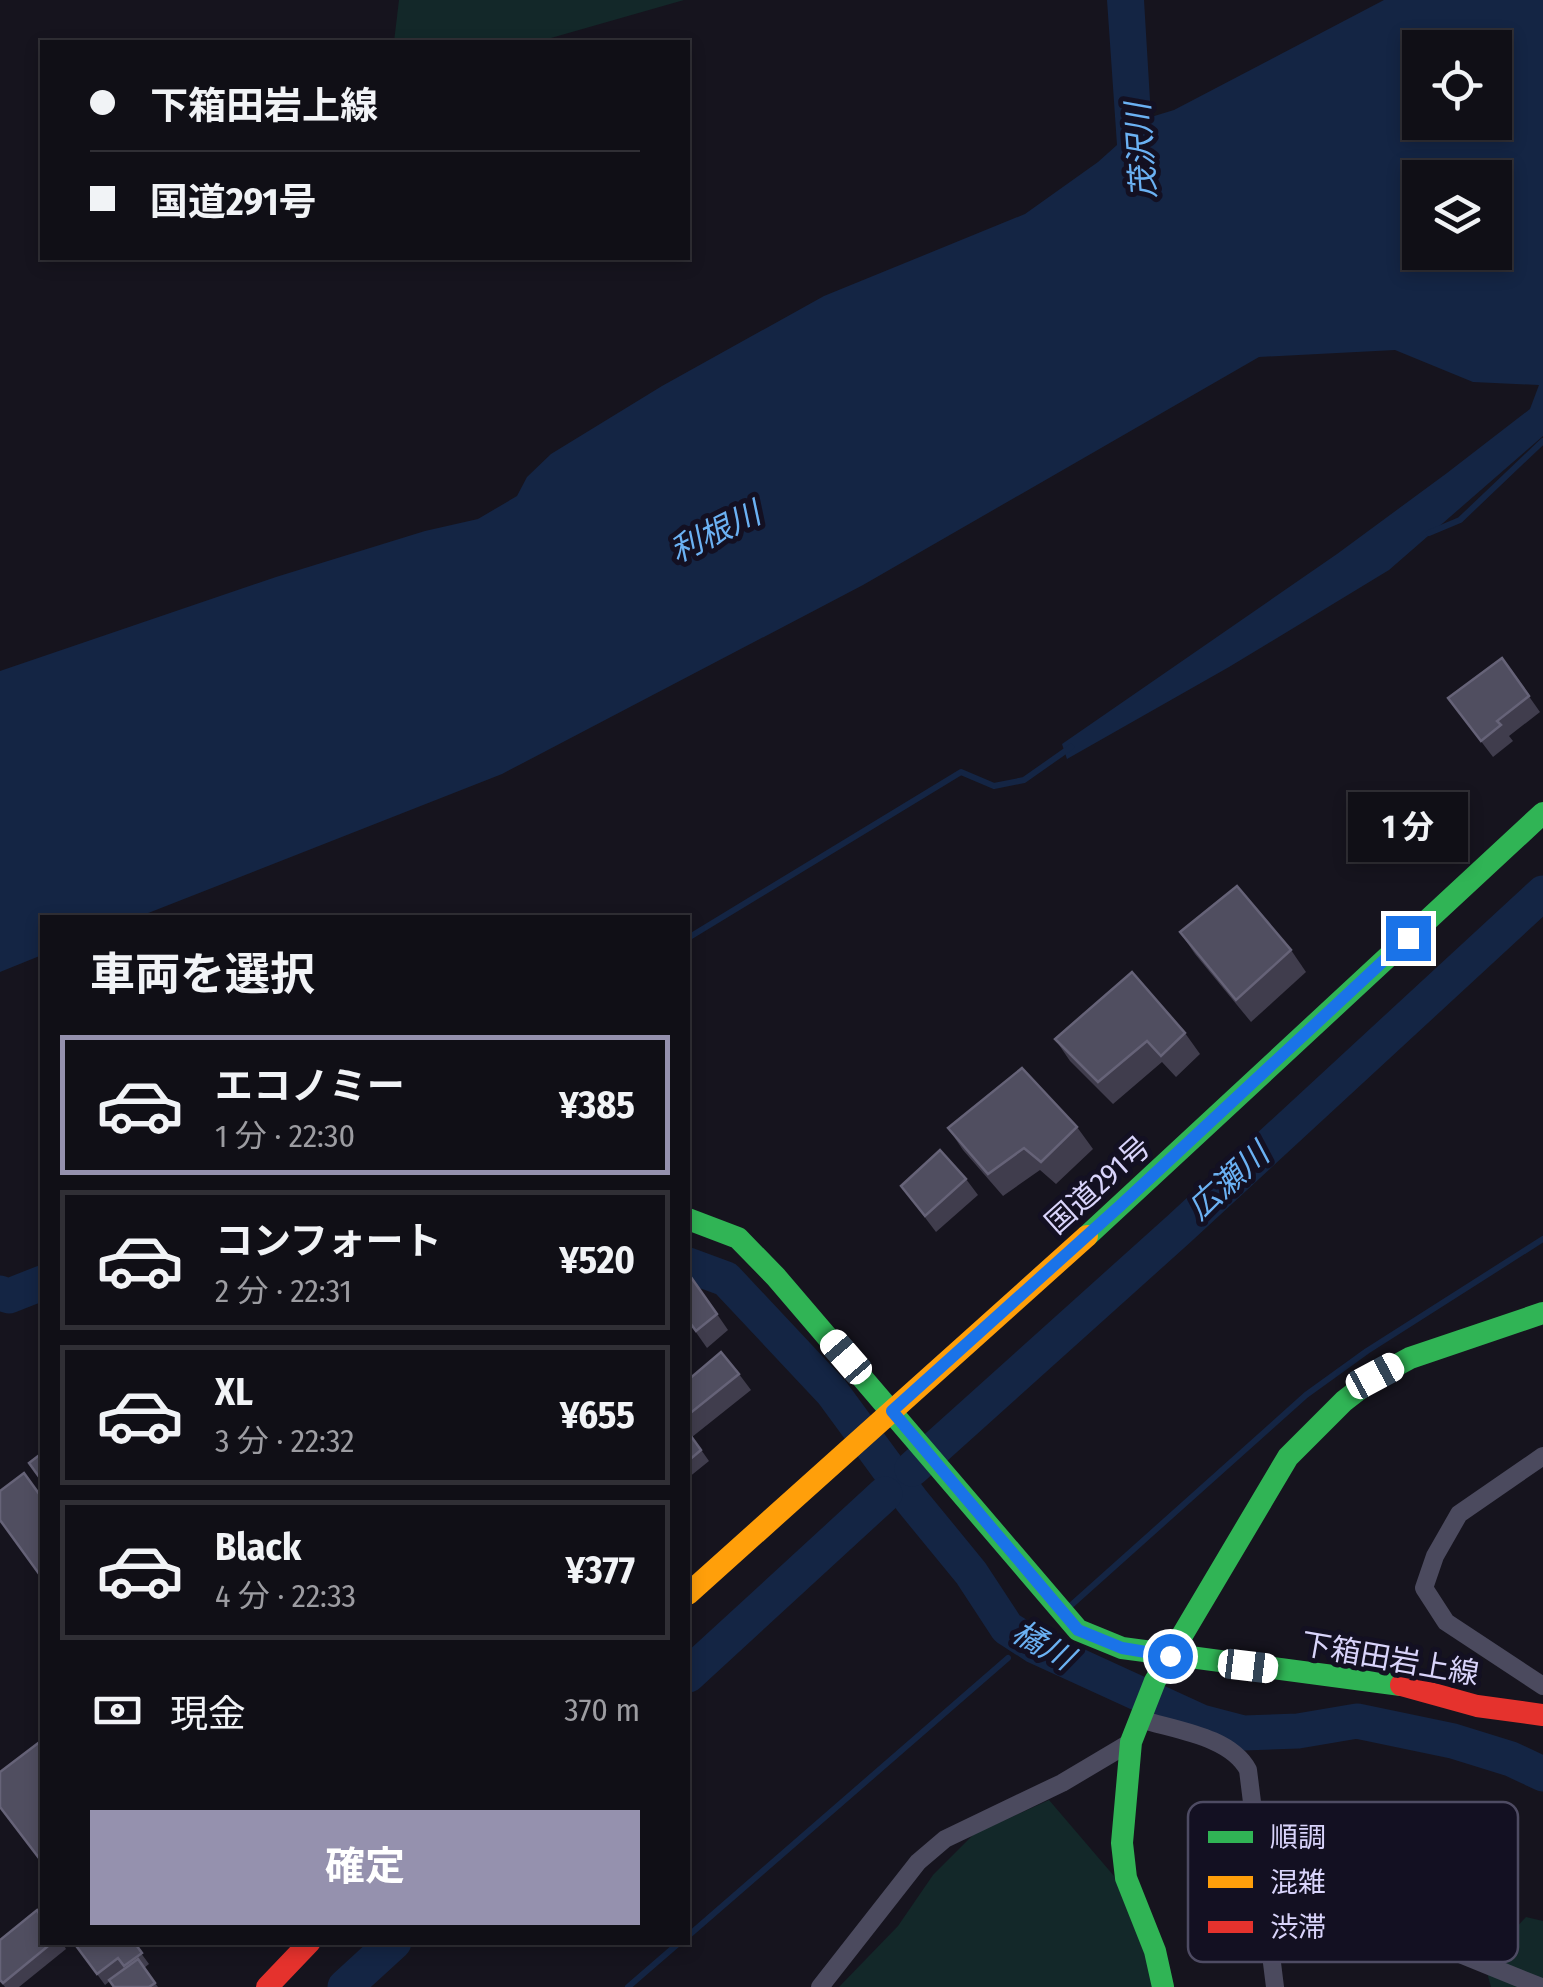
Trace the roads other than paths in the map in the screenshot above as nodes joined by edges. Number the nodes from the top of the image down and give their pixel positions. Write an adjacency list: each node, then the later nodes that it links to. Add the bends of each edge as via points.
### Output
1 (1543, 814): 4 (main road, 国道291号)
2 (690, 1220): 4 (main road, via 738,1238)
3 (1543, 1314): 7 (main road, via 1410,1358 1344,1401 1288,1457)
4 (892, 1411): 6 (main road, 国道291号); 7 (main road, 下箱田岩上線, via 1078,1630 1122,1648)
5 (1543, 1456): 8 (street, via 1459,1514 1424,1588 1446,1622)
6 (690, 1592)
7 (1170, 1656): 9 (main road, 下箱田岩上線, via 1405,1686); 10 (main road)
8 (1543, 1686)
9 (1543, 1715)
10 (1141, 1716): 11 (main road); 12 (street, via 1241,1756)
11 (1131, 1742): 17 (street, via 1062,1784 945,1839 918,1862); 18 (main road, via 1122,1843 1126,1878)
12 (1252, 1802)
13 (307, 1945): 16 (main road)
14 (1273, 1962): 19 (street)
15 (1479, 1962): 20 (street)
16 (267, 1987)
17 (820, 1987)
18 (1163, 1987)
19 (1276, 1987)
20 (1541, 1987)

